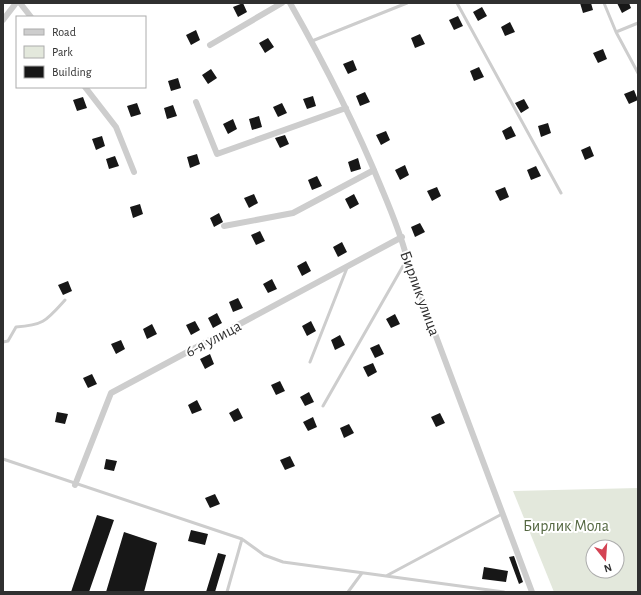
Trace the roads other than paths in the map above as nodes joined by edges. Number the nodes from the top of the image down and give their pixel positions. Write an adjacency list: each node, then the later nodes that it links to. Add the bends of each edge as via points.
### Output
1 (16, 3): 9 (street)
2 (20, 3): 8 (street)
3 (282, 3): 13 (street)
4 (290, 3): 12 (street, Бирлик улица)
5 (407, 3): 12 (lane)
6 (457, 3): 20 (lane)
7 (604, 3): 11 (lane)
8 (30, 16)
9 (3, 20)
10 (638, 23): 11 (lane)
11 (616, 32): 14 (lane)
12 (312, 41): 17 (street, Бирлик улица)
13 (210, 45)
14 (638, 73)
15 (86, 88): 19 (street, via 116,127)
16 (196, 102): 17 (street, via 217,154)
17 (346, 108): 18 (street, Бирлик улица)
18 (374, 170): 21 (street, via 293,213); 22 (street, Бирлик улица)
19 (134, 172)
20 (561, 193)
21 (224, 226)
22 (402, 237): 23 (street, Бирлик улица); 24 (street, 6-я улица)
23 (407, 259): 28 (lane); 31 (street, Бирлик улица)
24 (348, 266): 27 (lane); 30 (street, 6-я улица, via 111,393)
25 (65, 300): 26 (lane, via 46,321 33,326 16,327 8,341)
26 (3, 342)
27 (310, 362)
28 (323, 406)
29 (3, 459): 30 (lane)
30 (75, 485): 32 (lane)
31 (503, 514): 34 (lane); 38 (street, Бирлик улица)
32 (242, 539): 33 (lane, via 264,554 283,562); 35 (lane)
33 (362, 573): 34 (lane); 36 (lane)
34 (386, 576): 37 (lane)
35 (227, 592)
36 (348, 592)
37 (504, 592)
38 (532, 592)

